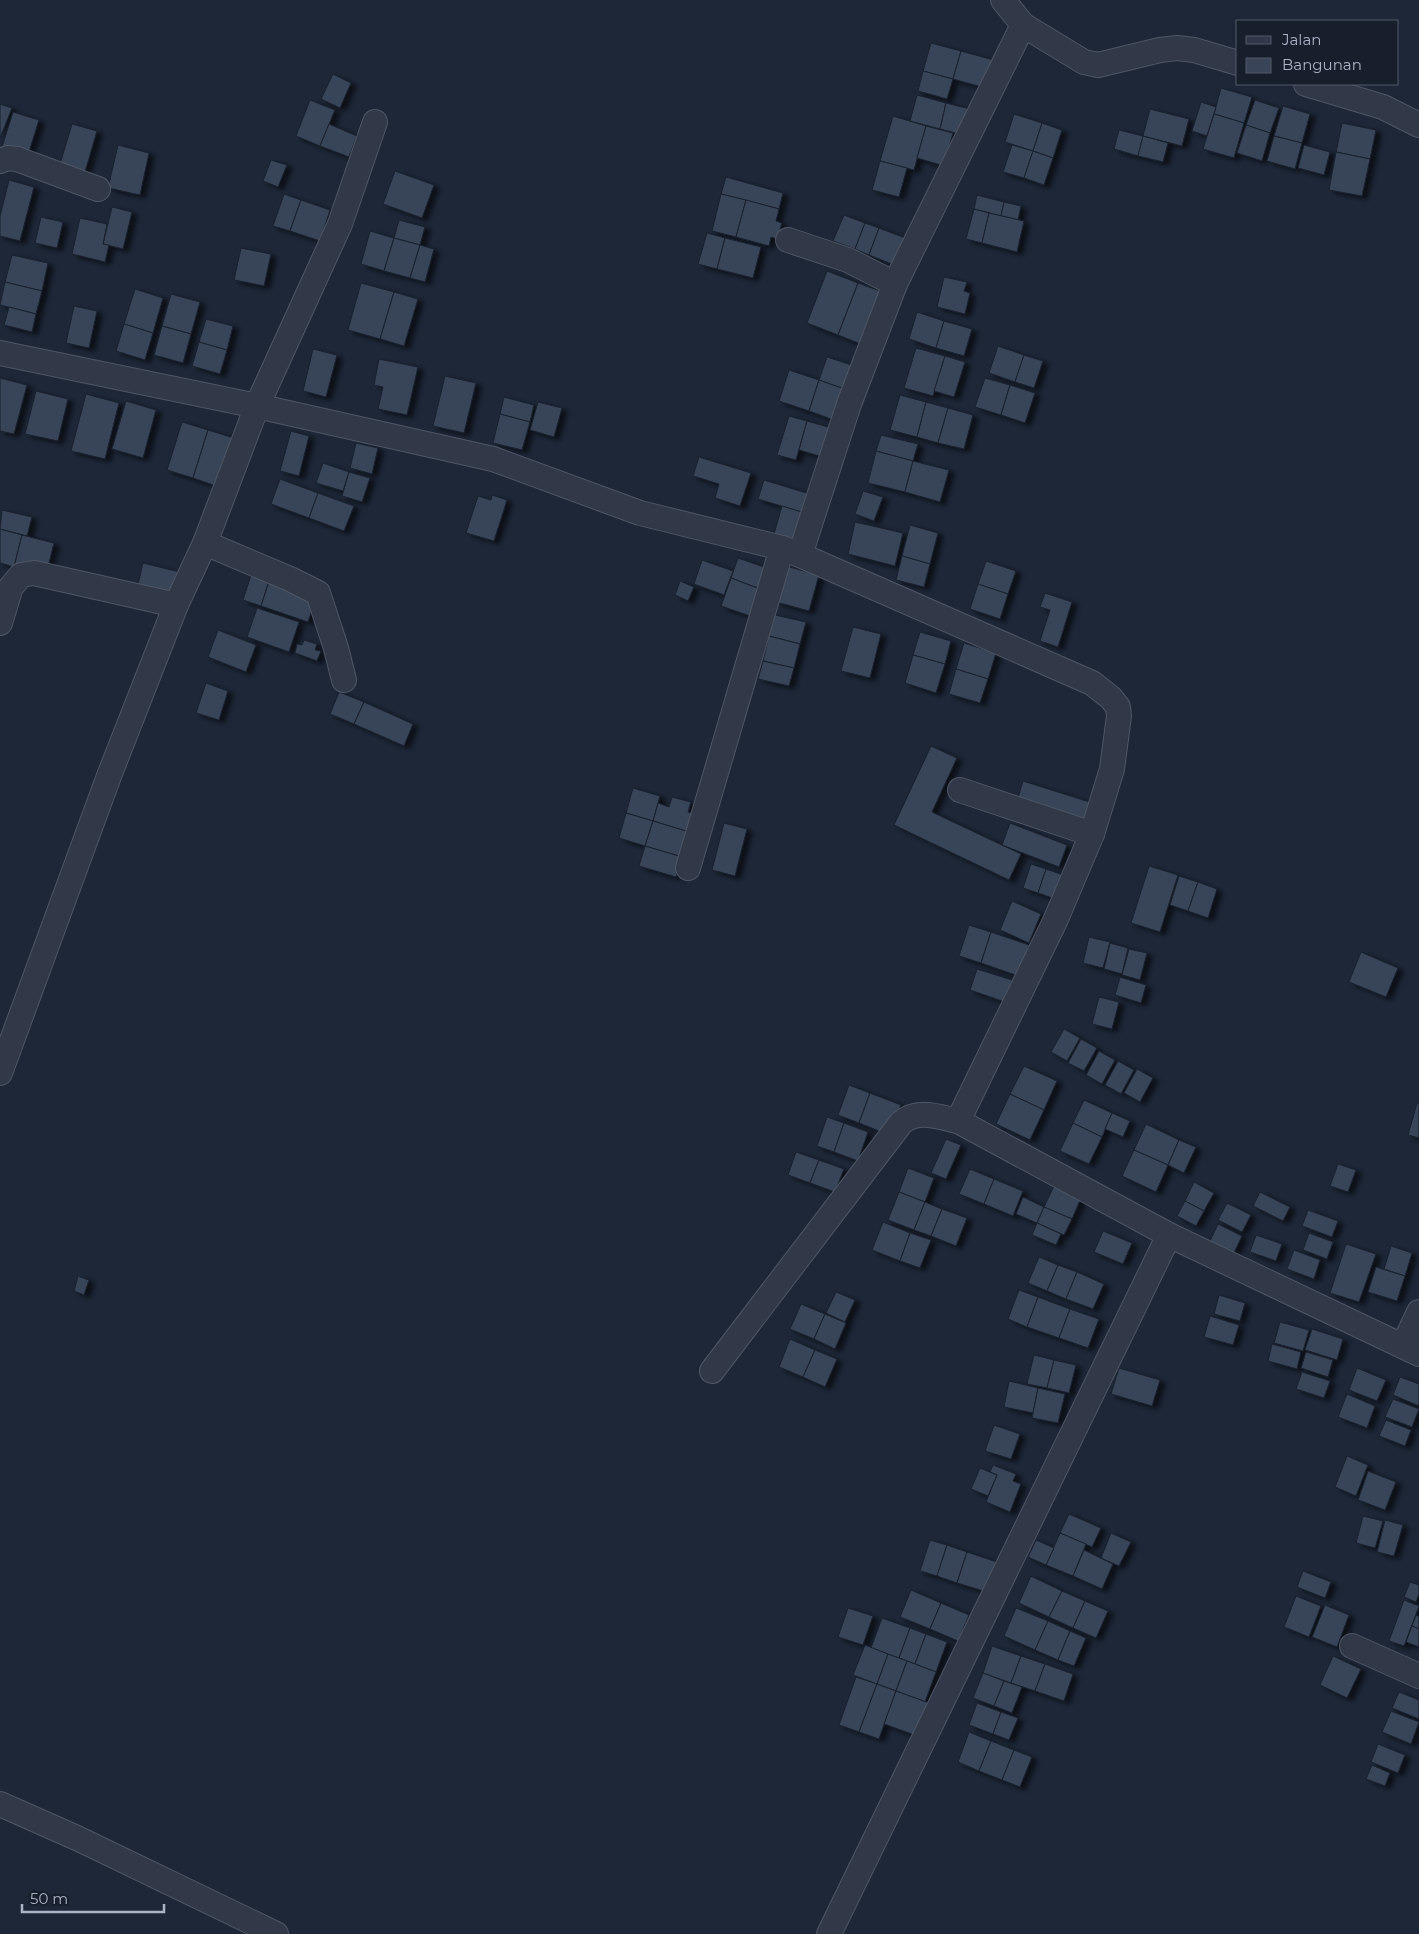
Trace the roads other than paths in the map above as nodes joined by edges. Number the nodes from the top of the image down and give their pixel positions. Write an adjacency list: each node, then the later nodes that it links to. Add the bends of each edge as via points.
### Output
1 (1003, 0): 2 (street)
2 (1023, 25): 3 (street, via 1084,62 1098,65 1177,48); 10 (street)
3 (1236, 62)
4 (1309, 85): 6 (street, via 1383,107)
5 (374, 122): 12 (street, via 340,224)
6 (1419, 125)
7 (0, 161): 8 (street, via 18,159)
8 (98, 189)
9 (788, 240): 10 (street, via 848,260)
10 (895, 284): 14 (street)
11 (0, 354): 12 (street)
12 (257, 406): 13 (street); 14 (street, via 493,459 640,513)
13 (205, 544): 15 (street); 17 (street, via 290,578 318,593)
14 (791, 551): 19 (street, via 1092,683 1112,698 1119,716 1112,769); 20 (street)
15 (176, 605): 16 (street, via 34,573 21,575 11,587); 21 (street, via 109,776)
16 (0, 623)
17 (344, 680)
18 (960, 790): 19 (street)
19 (1092, 834): 22 (street, via 1056,919)
20 (688, 868)
21 (0, 1073)
22 (958, 1121): 23 (street); 26 (street, via 920,1114 909,1116 902,1122)
23 (1169, 1235): 25 (street); 31 (street)
24 (1419, 1312): 25 (street)
25 (1411, 1350)
26 (712, 1371)
27 (1352, 1646): 28 (street)
28 (1419, 1676)
29 (0, 1804): 30 (street)
30 (276, 1934)
31 (829, 1934)

